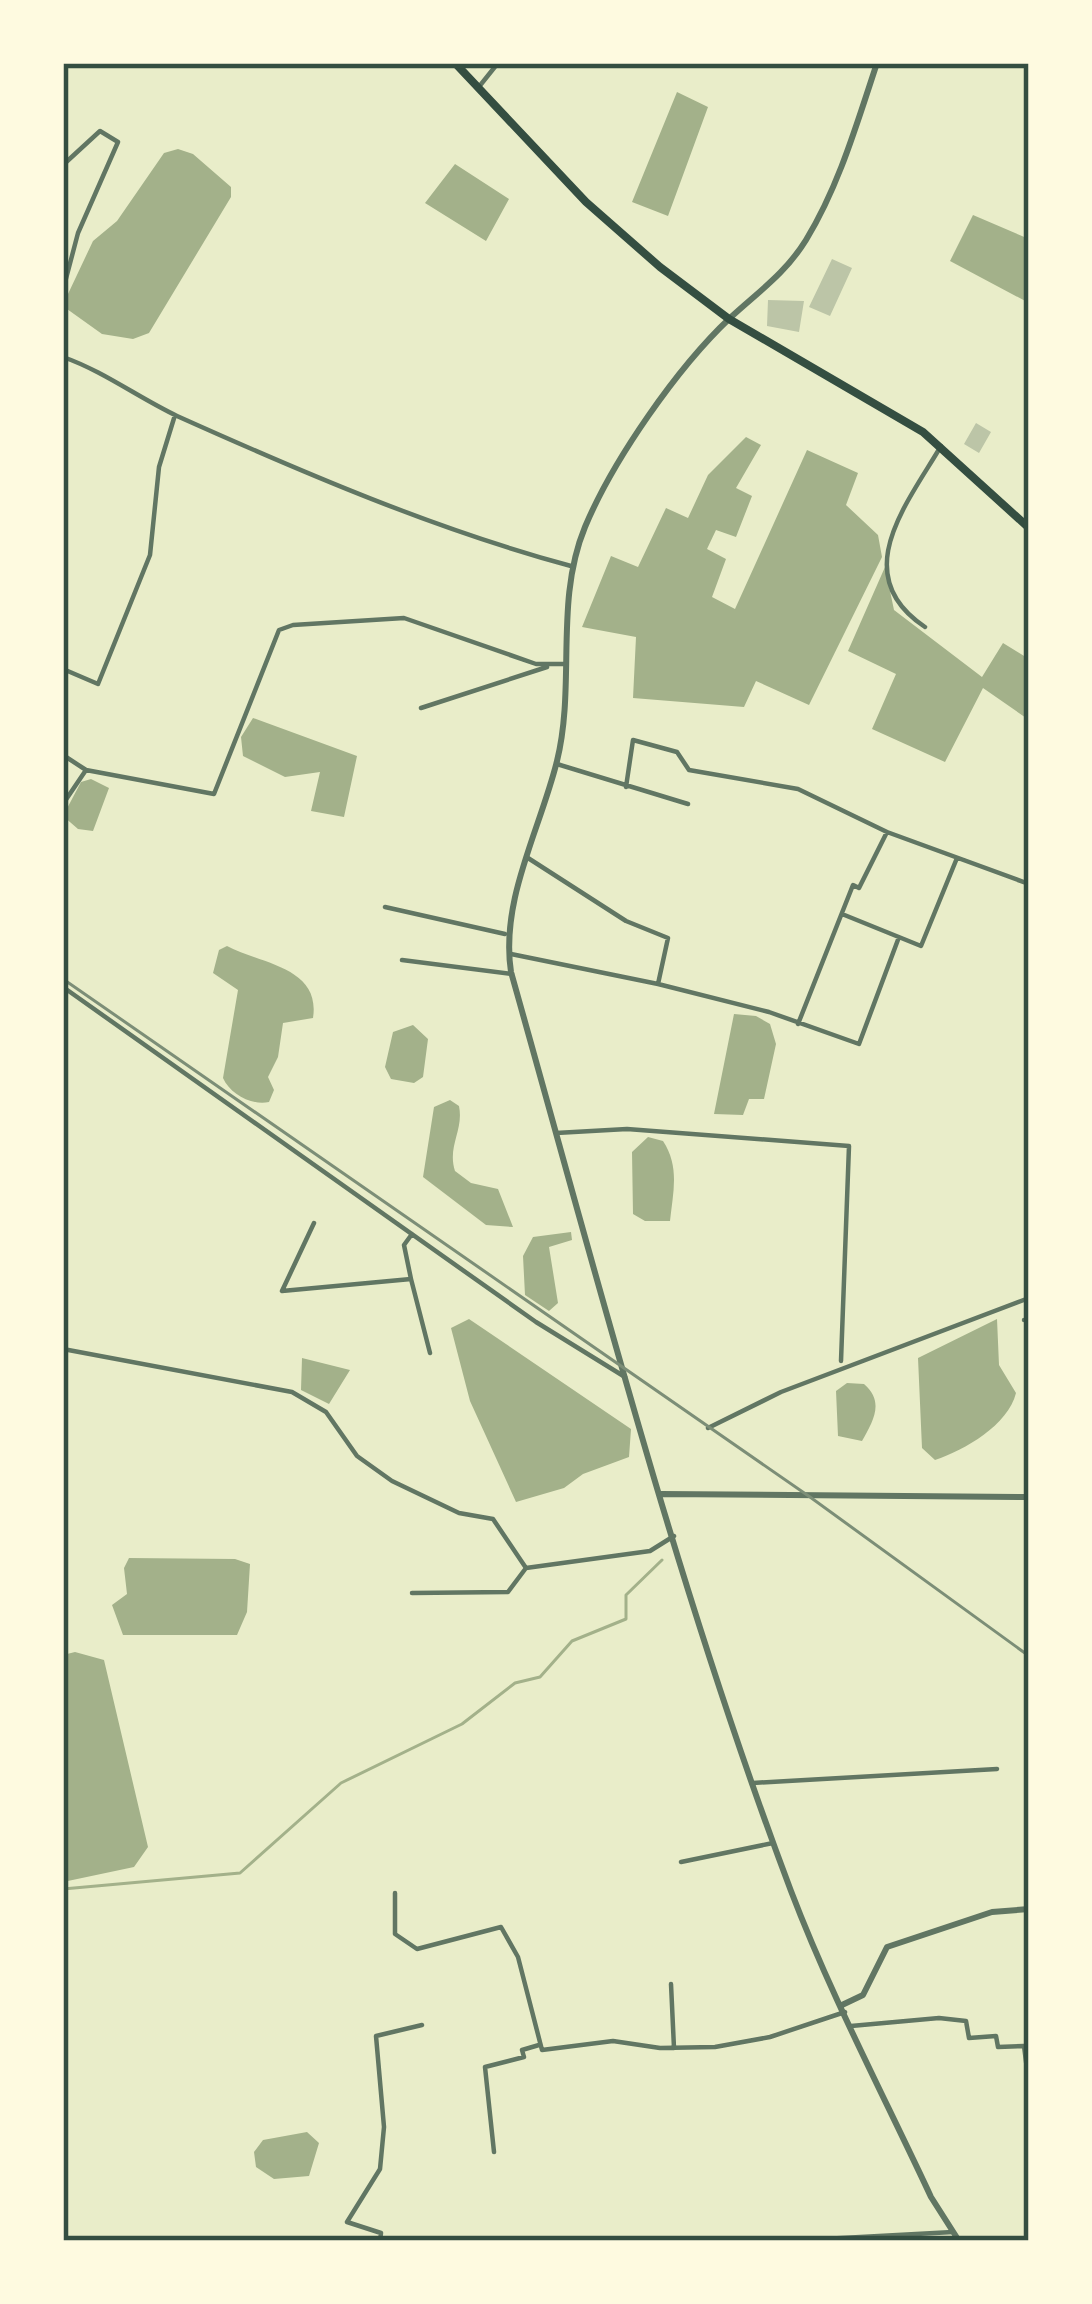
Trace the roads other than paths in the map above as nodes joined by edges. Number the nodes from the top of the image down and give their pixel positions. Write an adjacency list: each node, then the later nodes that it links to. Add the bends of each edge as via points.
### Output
1 (455, 63): 4 (highway)
2 (498, 63): 4 (street)
3 (877, 63): 7 (street, via 846,159 806,241 771,286)
4 (478, 88): 7 (highway, via 586,202)
5 (63, 165): 6 (street, via 100,131 118,142)
6 (63, 290)
7 (729, 319): 10 (highway); 12 (street, via 645,422 586,523)
8 (63, 357): 9 (street)
9 (175, 415): 12 (street, via 491,544); 16 (street, via 159,467 150,555 98,685)
10 (941, 446): 11 (highway); 13 (street, via 887,539 897,604)
11 (1029, 528)
12 (571, 566): 15 (street)
13 (925, 627)
14 (552, 664): 15 (street); 17 (street); 20 (street, via 404,618 312,620 279,630 214,794)
15 (564, 664): 19 (street)
16 (63, 669)
17 (421, 708)
18 (63, 755): 20 (street)
19 (557, 764): 21 (street); 25 (street)
20 (86, 770): 22 (street)
21 (626, 787): 23 (street); 24 (street, via 633,740 676,752 689,770 798,789)
22 (63, 804)
23 (688, 804)
24 (887, 832): 26 (street); 29 (street)
25 (528, 858): 30 (street); 35 (street, via 626,921 668,938)
26 (957, 858): 27 (street); 31 (street, via 921,946)
27 (1029, 884)
28 (385, 907): 30 (street)
29 (841, 914): 31 (street); 37 (street)
30 (505, 934): 32 (street)
31 (899, 938): 37 (street, via 860,1044)
32 (508, 953): 34 (street); 35 (street)
33 (402, 960): 34 (street)
34 (512, 974): 38 (street)
35 (658, 984): 37 (street)
36 (63, 987): 40 (street)
37 (798, 1024)
38 (556, 1133): 45 (street, via 627,1129 849,1146); 46 (street)
39 (314, 1222): 41 (street, via 282,1291)
40 (412, 1234): 41 (street, via 404,1245); 46 (street)
41 (411, 1279): 44 (street)
42 (1029, 1298): 47 (street)
43 (63, 1349): 51 (street, via 292,1392 326,1412 357,1456 392,1481 459,1513 493,1519)
44 (430, 1353)
45 (841, 1361)
46 (625, 1377): 48 (street)
47 (708, 1427)
48 (659, 1494): 49 (street); 50 (street)
49 (1029, 1497)
50 (674, 1536): 51 (street, via 650,1551); 54 (street)
51 (526, 1568): 52 (street, via 508,1592)
52 (412, 1593)
53 (997, 1769): 54 (street)
54 (753, 1783): 55 (street)
55 (773, 1843): 56 (street); 60 (street)
56 (681, 1862)
57 (394, 1893): 63 (street, via 395,1934 405,1946 503,1928)
58 (1029, 1910): 60 (street, via 992,1912 887,1946 863,1995)
59 (671, 1984): 64 (street)
60 (843, 2008): 62 (street); 64 (street, via 770,2037)
61 (422, 2025): 68 (street, via 376,2036 380,2169 347,2222 381,2234)
62 (851, 2026): 65 (street, via 966,2021 969,2038 1024,2046); 67 (street)
63 (541, 2045): 64 (street); 66 (street, via 485,2067)
64 (674, 2048)
65 (1029, 2085)
66 (494, 2152)
67 (953, 2232): 69 (street); 70 (street)
68 (380, 2241)
69 (786, 2241)
70 (959, 2241)

